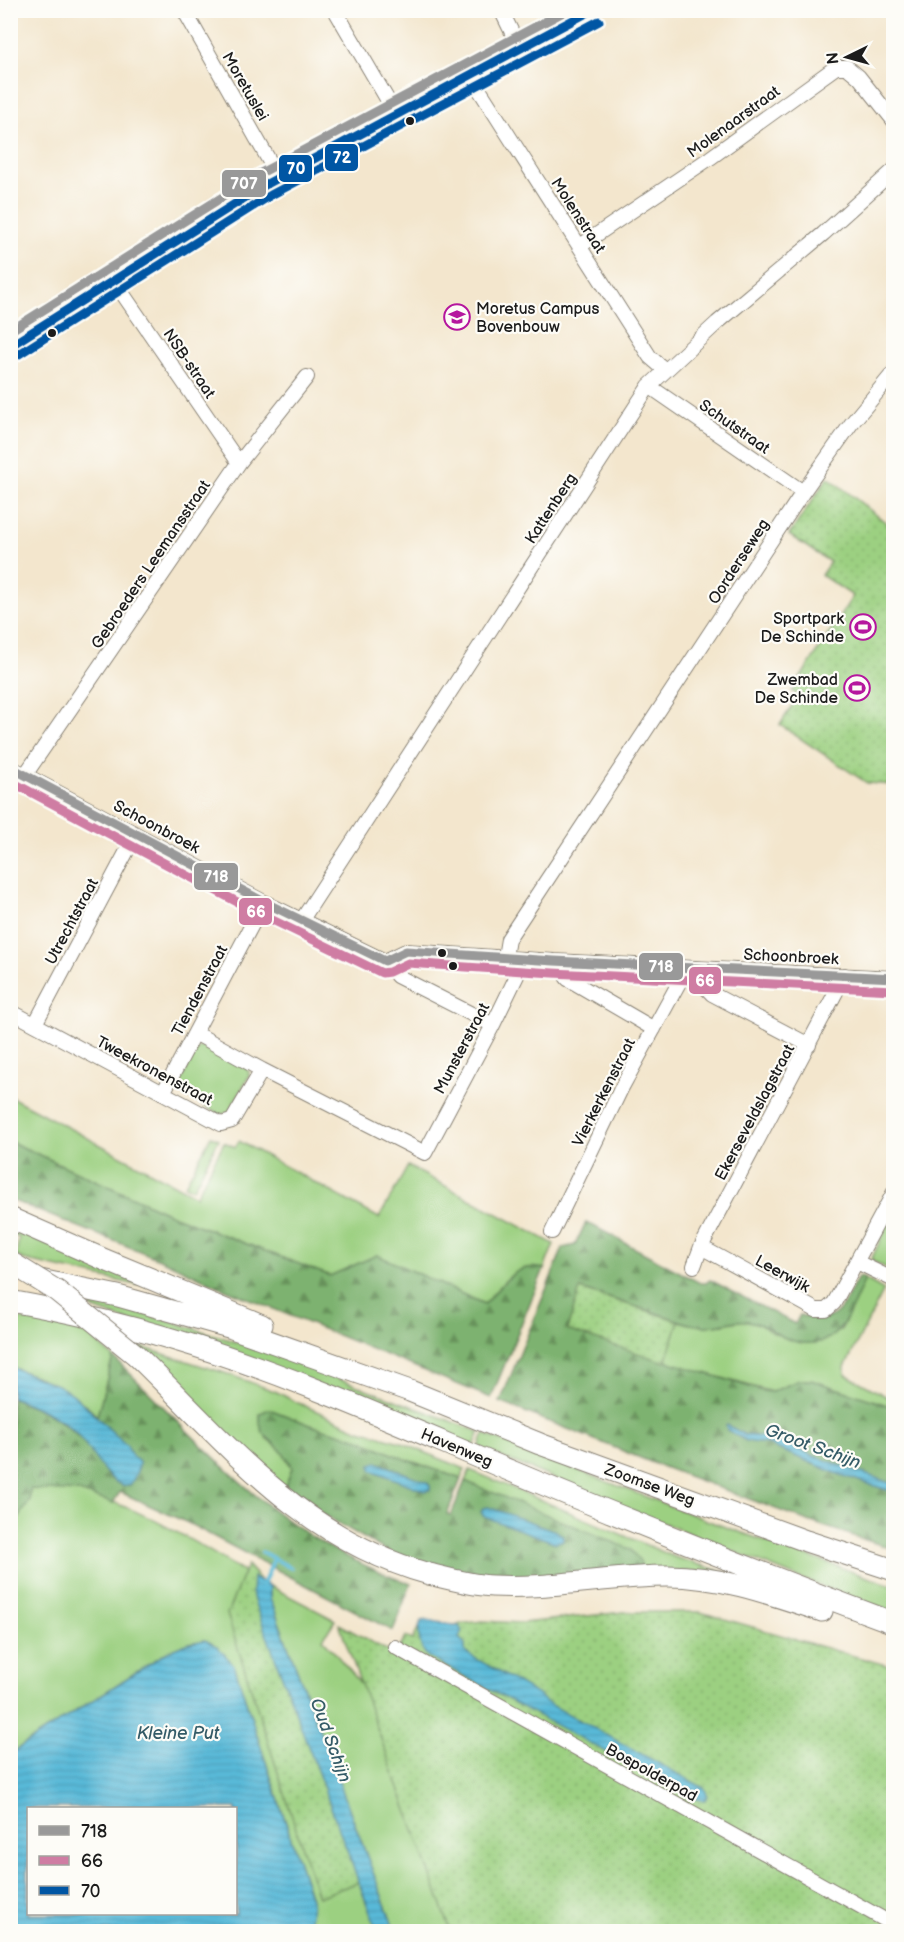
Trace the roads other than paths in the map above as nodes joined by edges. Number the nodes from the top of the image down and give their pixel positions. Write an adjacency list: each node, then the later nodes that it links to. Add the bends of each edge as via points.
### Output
1 (184, 10): 10 (street, Moretuslei)
2 (334, 10): 7 (street)
3 (501, 10): 5 (street)
4 (593, 10): 5 (main road)
5 (520, 49): 6 (main road)
6 (470, 75): 7 (main road); 11 (street, Molenstraat)
7 (397, 116): 10 (main road)
8 (894, 121): 11 (street, Molenaarstraat, via 859,77 847,67 836,67)
9 (894, 170): 14 (street, Kattenberg)
10 (279, 178): 12 (main road)
11 (580, 246): 14 (street, Molenstraat, via 650,357)
12 (114, 281): 13 (main road); 18 (street, NSB-straat)
13 (10, 346)
14 (665, 370): 17 (street, Kattenberg)
15 (894, 372): 19 (street, Oorderseweg)
16 (308, 377): 18 (street, Gebroeders Leemansstraat)
17 (650, 386): 19 (street, Schutstraat); 24 (street, Kattenberg)
18 (239, 463): 21 (street, Gebroeders Leemansstraat)
19 (803, 492): 25 (street, Oorderseweg, via 508,939)
20 (10, 767): 21 (street, Schoonbroek)
21 (25, 775): 22 (street, Schoonbroek)
22 (136, 834): 23 (street, Schoonbroek); 33 (street, Utrechtstraat)
23 (264, 902): 24 (street, Schoonbroek); 36 (street, Tiendenstraat)
24 (301, 921): 27 (street, Schoonbroek)
25 (505, 957): 26 (street, Schoonbroek); 27 (street, Schoonbroek, via 406,951)
26 (525, 959): 28 (street, Schoonbroek); 34 (street, Munsterstraat)
27 (385, 961): 34 (street, Schoonbroek, via 397,976)
28 (554, 962): 29 (street, Schoonbroek); 35 (street, via 568,979)
29 (687, 968): 30 (street, Schoonbroek); 35 (street, Vierkerkenstraat); 37 (street, via 712,994)
30 (844, 975): 31 (street, Schoonbroek); 37 (street, Ekerseveldslagstraat)
31 (894, 978)
32 (10, 1011): 33 (street, Tweekronenstraat)
33 (35, 1024): 39 (street, Tweekronenstraat)
34 (493, 1025): 38 (street, Munsterstraat, via 425,1153)
35 (654, 1029): 42 (street, Vierkerkenstraat)
36 (195, 1033): 38 (street); 39 (street, Tiendenstraat)
37 (809, 1045): 43 (street, Ekerseveldslagstraat)
38 (262, 1070): 39 (street, Tweekronenstraat, via 228,1124 216,1122)
39 (163, 1093)
40 (894, 1192): 45 (street, Leerwijk)
41 (10, 1218): 50 (highway, via 363,1365)
42 (552, 1232)
43 (701, 1247): 45 (street, Leerwijk, via 816,1310 826,1310 834,1303); 46 (street, Ekerseveldslagstraat)
44 (10, 1262): 53 (highway, bridge, via 57,1291 136,1355 282,1497 352,1544 379,1557 437,1576 490,1586 551,1586 668,1576 706,1579)
45 (857, 1262): 48 (street)
46 (694, 1266)
47 (10, 1273): 50 (highway, via 180,1312)
48 (894, 1280)
49 (10, 1301): 52 (highway, Havenweg, via 171,1339 264,1370 375,1412 672,1538)
50 (410, 1390): 51 (highway, Zoomse Weg, via 540,1444)
51 (894, 1570)
52 (894, 1623)
53 (894, 1630)
54 (395, 1647): 55 (street, Bospolderpad)
55 (894, 1925)

